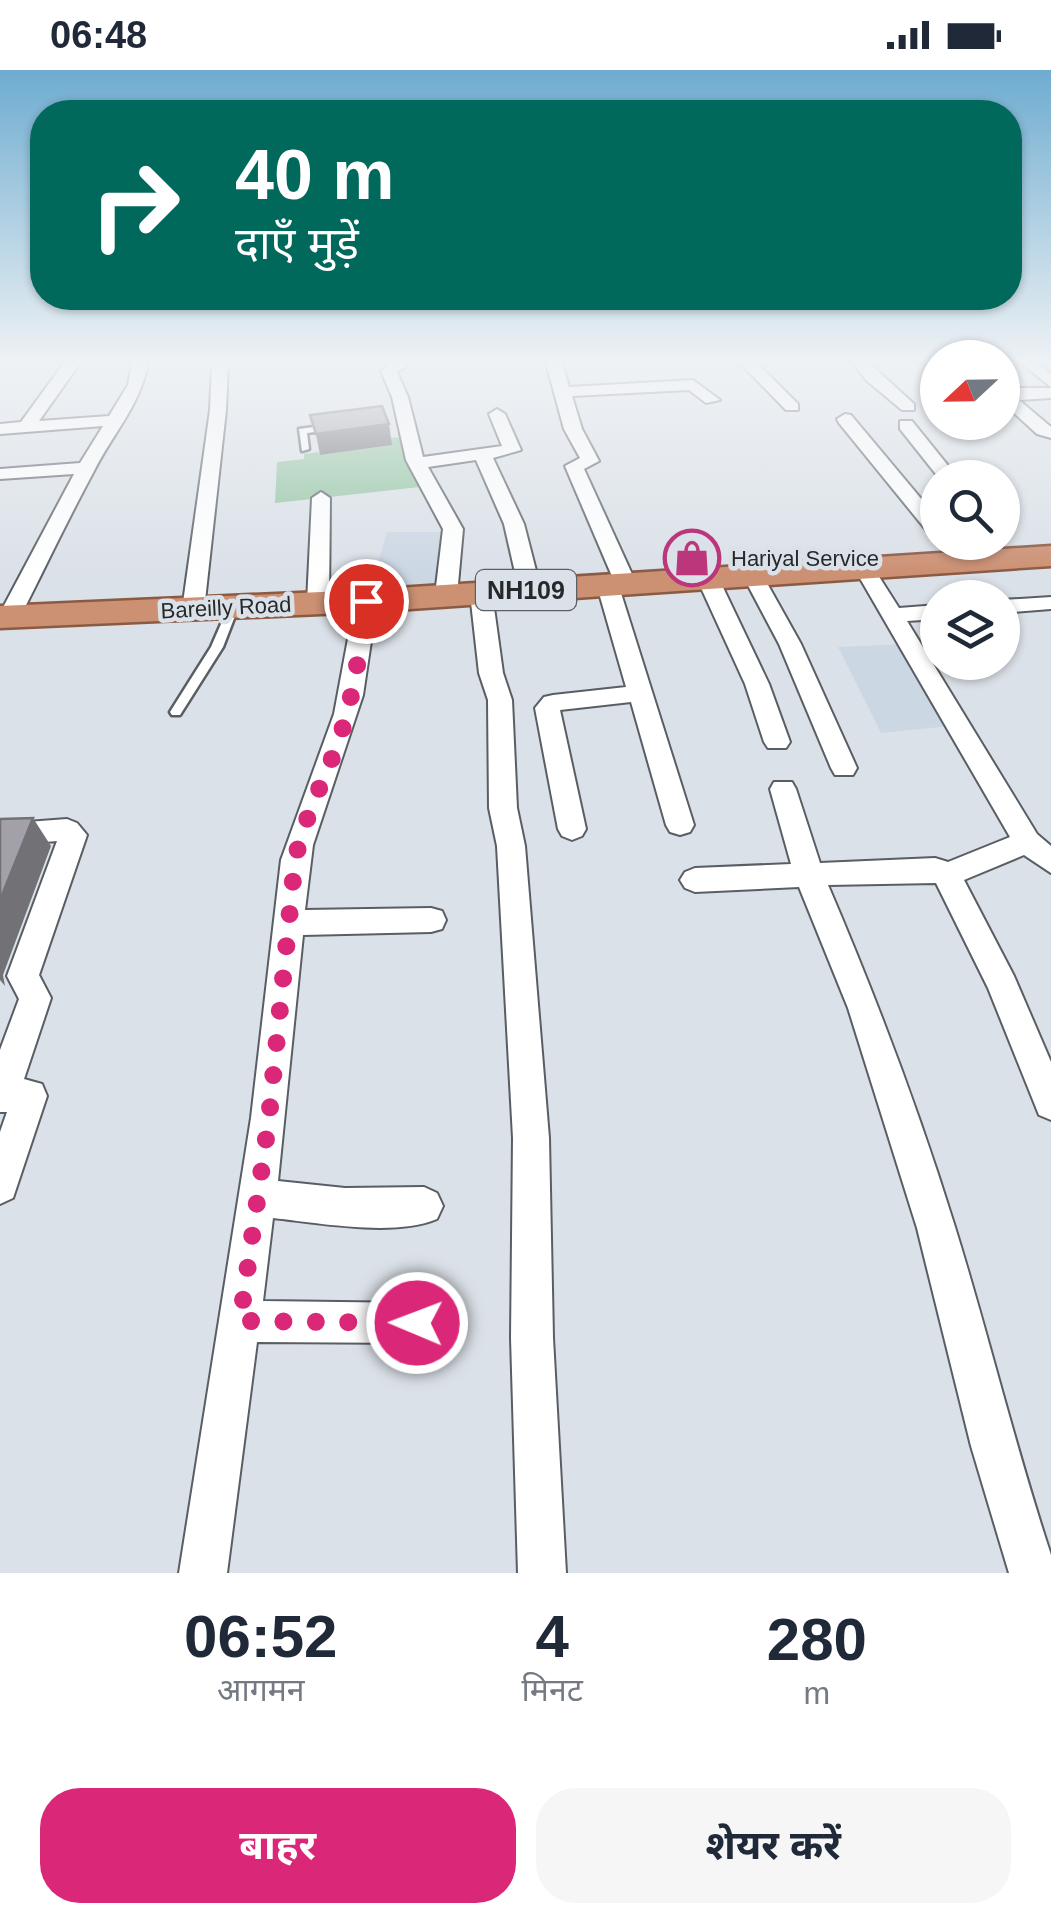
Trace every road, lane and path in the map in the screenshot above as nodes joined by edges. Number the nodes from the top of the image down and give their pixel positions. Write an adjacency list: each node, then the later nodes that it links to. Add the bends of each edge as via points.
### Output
1 (109, 433): 13 (street)
2 (215, 433): 31 (street)
3 (302, 433): 9 (lane)
4 (402, 433): 12 (street)
5 (505, 433): 10 (street, via 512,450)
6 (574, 433): 23 (street, via 590,461 574,466)
7 (856, 433): 16 (street)
8 (919, 433): 11 (street)
9 (306, 449)
10 (482, 454): 12 (street); 24 (street, via 514,524)
11 (937, 460)
12 (417, 463): 25 (street, via 453,529)
13 (86, 468): 14 (street); 34 (street)
14 (0, 474)
15 (321, 498): 27 (street)
16 (920, 510)
17 (1020, 552): 18 (highway, Bareilly Road / NH109)
18 (1051, 556)
19 (920, 558): 20 (highway, Bareilly Road / NH109)
20 (864, 568): 21 (highway, Bareilly Road / NH109); 33 (street)
21 (753, 576): 22 (highway, Bareilly Road / NH109); 38 (street)
22 (708, 579): 23 (highway, Bareilly Road / NH109); 37 (street, via 758,684)
23 (617, 585): 24 (highway, Bareilly Road / NH109); 35 (street)
24 (530, 590): 25 (highway, Bareilly Road / NH109)
25 (464, 594): 26 (highway, Bareilly Road / NH109); 58 (street, via 500,700 531,1138)
26 (366, 601): 27 (highway, Bareilly Road / NH109); 49 (street, via 350,703 304,818)
27 (318, 603): 30 (highway, Bareilly Road / NH109)
28 (1051, 603): 29 (street)
29 (1020, 606)
30 (233, 608): 31 (highway, Bareilly Road / NH109); 36 (lane)
31 (192, 610): 34 (highway, Bareilly Road / NH109)
32 (920, 613): 33 (street)
33 (893, 615): 43 (street)
34 (5, 617)
35 (641, 694): 40 (street); 41 (street, via 550,704)
36 (176, 712)
37 (777, 742)
38 (844, 768)
39 (783, 790): 45 (street)
40 (680, 825)
41 (572, 829)
42 (0, 836): 50 (street, via 67,830 73,836 23,976 36,998)
43 (1028, 842): 44 (street); 46 (street)
44 (1051, 862)
45 (810, 875): 46 (street, via 935,869); 47 (street); 59 (street, via 864,1008 930,1212)
46 (946, 875): 51 (street, via 1003,986)
47 (695, 880)
48 (432, 920): 49 (street)
49 (289, 922): 53 (street)
50 (0, 1095): 52 (street, via 30,1096)
51 (1051, 1103)
52 (0, 1185)
53 (258, 1198): 54 (street); 55 (street)
54 (424, 1206)
55 (240, 1321): 56 (street); 57 (street)
56 (417, 1323)
57 (203, 1573)
58 (542, 1573)
59 (1033, 1573)

